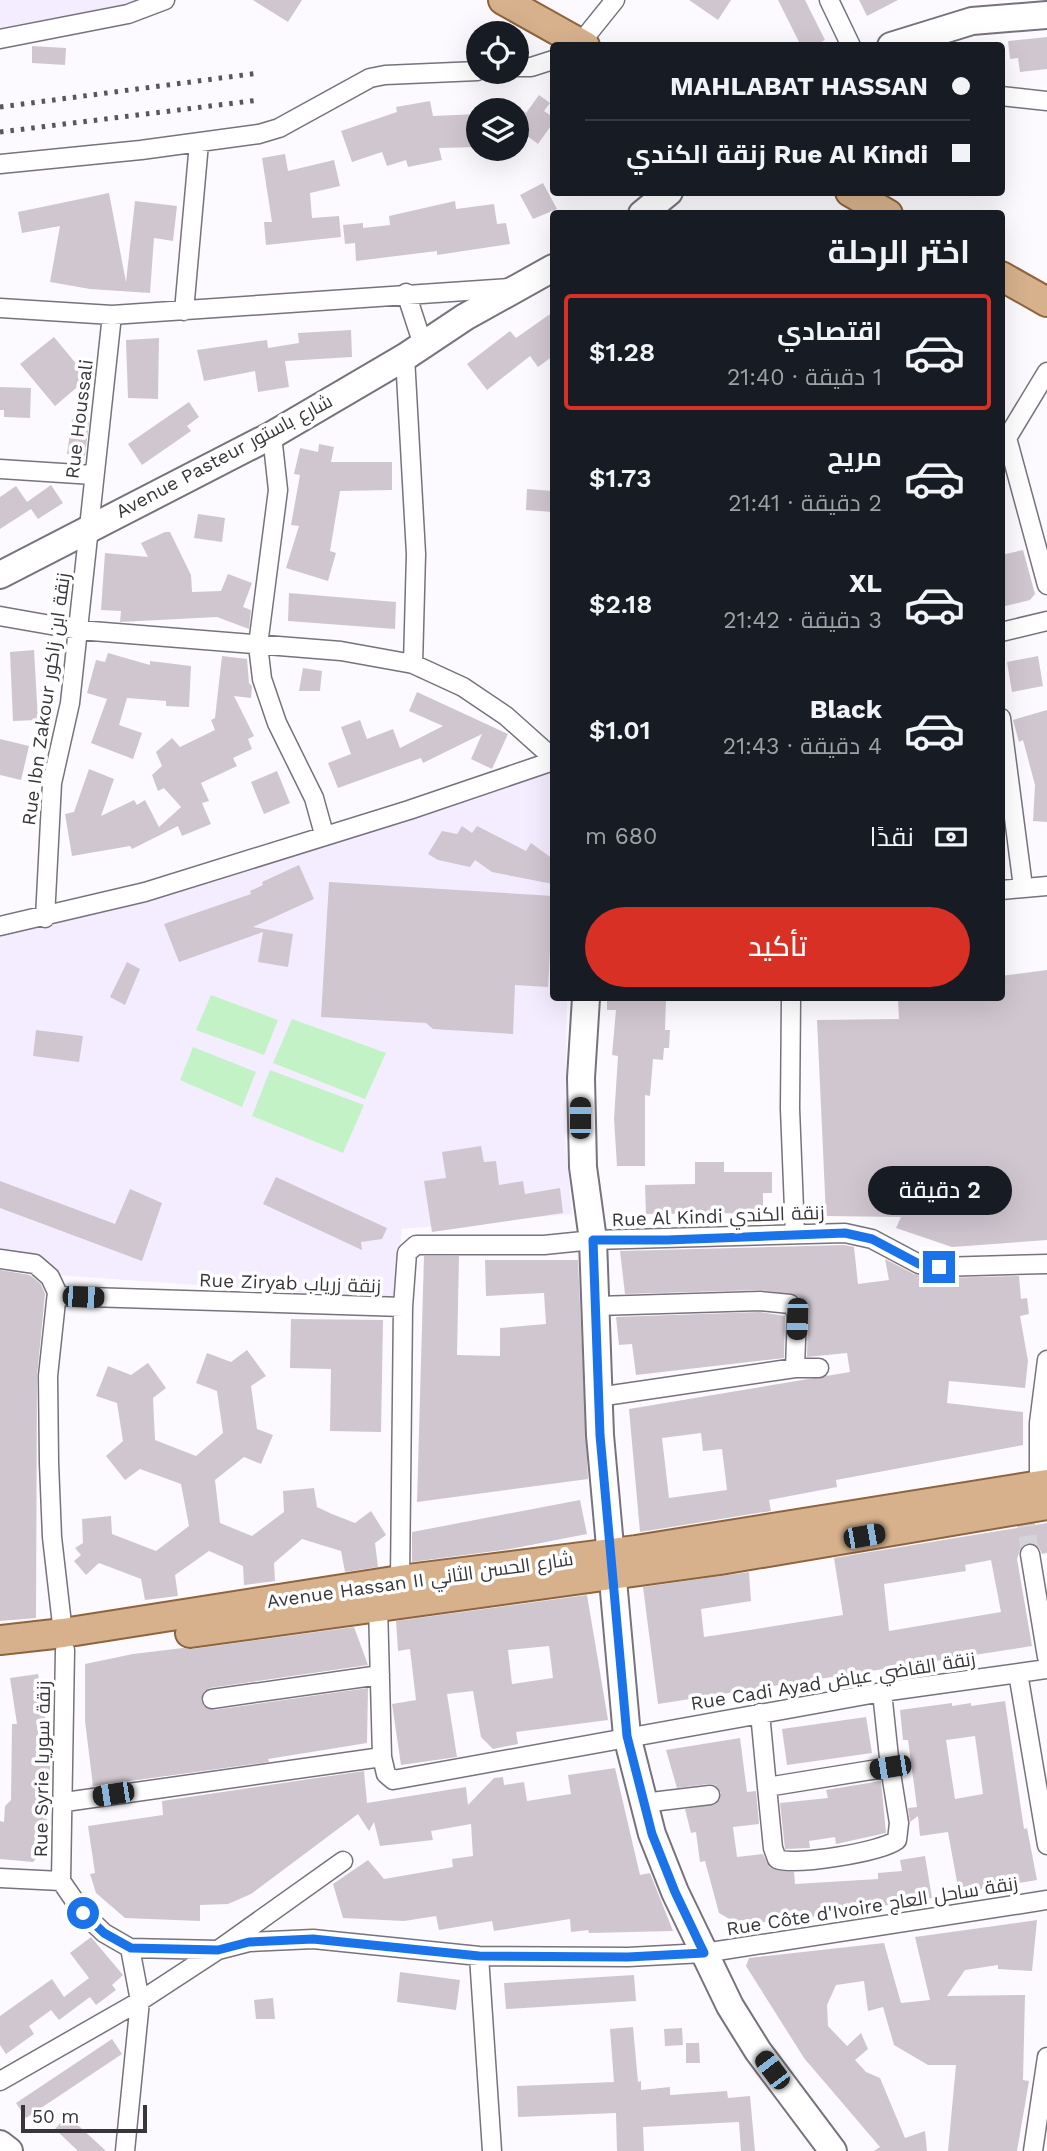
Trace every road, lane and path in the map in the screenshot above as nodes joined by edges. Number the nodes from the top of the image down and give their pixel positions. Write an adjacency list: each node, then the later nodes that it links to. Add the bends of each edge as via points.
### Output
1 (165, 0): 6 (street, via 128,14)
2 (503, 0): 7 (main road)
3 (615, 0): 8 (street)
4 (829, 0): 9 (street)
5 (1047, 15): 10 (street, via 972,21)
6 (0, 39)
7 (576, 42)
8 (583, 42)
9 (849, 42)
10 (904, 42)
11 (550, 61): 12 (street)
12 (529, 67)
13 (466, 72): 16 (street, via 370,78 279,128)
14 (1005, 96): 15 (street)
15 (1047, 101)
16 (199, 143): 17 (street); 28 (street)
17 (0, 164)
18 (663, 196): 20 (street)
19 (857, 196): 21 (main road)
20 (647, 210)
21 (881, 210)
22 (550, 270): 24 (street, Avenue Pasteur شارع باستور)
23 (1005, 278): 26 (main road)
24 (517, 288): 25 (street); 30 (street, Avenue Pasteur شارع باستور)
25 (406, 293): 28 (street); 30 (street)
26 (1047, 302)
27 (0, 308): 29 (street)
28 (184, 311): 29 (street)
29 (112, 314): 36 (street, Rue Houssali)
30 (414, 351): 32 (street, Avenue Pasteur شارع باستور); 45 (street)
31 (1047, 372): 33 (street)
32 (272, 435): 37 (street, Avenue Pasteur شارع باستور); 44 (street, via 278,491)
33 (1005, 437)
34 (1005, 442): 39 (street)
35 (0, 469): 36 (street)
36 (93, 475): 37 (street, Rue Houssali)
37 (89, 528): 38 (street, Avenue Pasteur شارع باستور); 42 (street, Rue Ibn Zakour زنقة ابن زاكور)
38 (0, 575)
39 (1047, 584)
40 (0, 616): 42 (street)
41 (1047, 621): 43 (street)
42 (79, 630): 44 (street); 53 (street, Rue Ibn Zakour زنقة ابن زاكور, via 66,727 52,783)
43 (1005, 631)
44 (258, 645): 45 (street, via 341,651); 49 (street, via 269,703 314,798)
45 (413, 664): 47 (street, via 463,687 506,716)
46 (1005, 749): 51 (street)
47 (550, 757)
48 (550, 761): 49 (street)
49 (324, 834): 53 (street, via 145,892)
50 (1047, 886): 51 (street)
51 (1023, 887): 52 (street)
52 (1005, 889)
53 (45, 918): 54 (street)
54 (0, 926)
55 (586, 1001): 58 (street, via 580,1118)
56 (791, 1001): 57 (street)
57 (795, 1234): 58 (street, Rue Al Kindi زنقة الكندي); 60 (street, Rue Al Kindi زنقة الكندي, via 845,1233 872,1239 919,1264 939,1267)
58 (593, 1240): 62 (street); 63 (street, Rue Ziryab زنقة زرياب, via 544,1245 416,1245 407,1254)
59 (0, 1259): 61 (street, via 36,1264 50,1277)
60 (1047, 1264)
61 (57, 1296): 63 (street, Rue Ziryab زنقة زرياب); 74 (street, Rue Syrie زنقة سوريا, via 48,1376 49,1463)
62 (597, 1306): 65 (street, via 790,1304 797,1312); 67 (street)
63 (403, 1307): 71 (street)
64 (1047, 1360): 68 (street, via 1039,1423)
65 (796, 1368): 66 (street); 67 (street)
66 (819, 1368)
67 (598, 1397): 70 (street)
68 (1044, 1492): 70 (main road, Avenue Hassan II شارع الحسن الثاني)
69 (1030, 1554): 75 (street)
70 (611, 1564): 71 (main road, Avenue Hassan II شارع الحسن الثاني); 72 (main road, Avenue Hassan II شارع الحسن الثاني); 83 (street)
71 (400, 1580): 74 (main road, Avenue Hassan II شارع الحسن الثاني)
72 (378, 1606): 74 (main road, Avenue Hassan II شارع الحسن الثاني); 79 (street)
73 (0, 1640): 74 (main road, Avenue Hassan II شارع الحسن الثاني)
74 (64, 1642): 76 (main road, Avenue Hassan II شارع الحسن الثاني); 88 (street, Rue Syrie زنقة سوريا)
75 (1047, 1657)
76 (0, 1658)
77 (1047, 1669): 78 (street, Rue Cadi Ayad زنقة القاضي عياض)
78 (1018, 1673): 80 (street, Rue Cadi Ayad زنقة القاضي عياض); 90 (street)
79 (380, 1675): 81 (street); 84 (street)
80 (881, 1692): 82 (street, Rue Cadi Ayad زنقة القاضي عياض); 85 (street)
81 (212, 1699)
82 (760, 1713): 83 (street, Rue Cadi Ayad زنقة القاضي عياض); 86 (street)
83 (627, 1736): 84 (street, Rue Cadi Ayad زنقة القاضي عياض, via 396,1781 386,1774); 89 (street)
84 (382, 1757): 88 (street)
85 (890, 1767): 86 (street); 86 (street, via 899,1823 897,1840 842,1855 792,1862 777,1859)
86 (767, 1787)
87 (710, 1795): 89 (street)
88 (65, 1802): 93 (street, Rue Syrie زنقة سوريا)
89 (643, 1803): 97 (street, via 675,1892)
90 (1047, 1845)
91 (343, 1861): 96 (street)
92 (0, 1878): 93 (street)
93 (61, 1881): 95 (street, Rue Syrie زنقة سوريا, via 83,1913 104,1933)
94 (1047, 1899): 97 (street, Rue Côte d'Ivoire زنقة ساحل العاج)
95 (131, 1948): 96 (street); 99 (street)
96 (218, 1950): 98 (street, Rue Côte d'Ivoire زنقة ساحل العاج, via 249,1942 313,1939); 99 (street)
97 (704, 1953): 98 (street, Rue Côte d'Ivoire زنقة ساحل العاج); 106 (street, via 758,2051)
98 (479, 1956): 105 (street)
99 (140, 2001): 101 (street); 104 (street)
100 (1047, 2057): 107 (street)
101 (0, 2081)
102 (0, 2144): 103 (street)
103 (9, 2151)
104 (125, 2151)
105 (492, 2151)
106 (834, 2151)
107 (1033, 2151)

